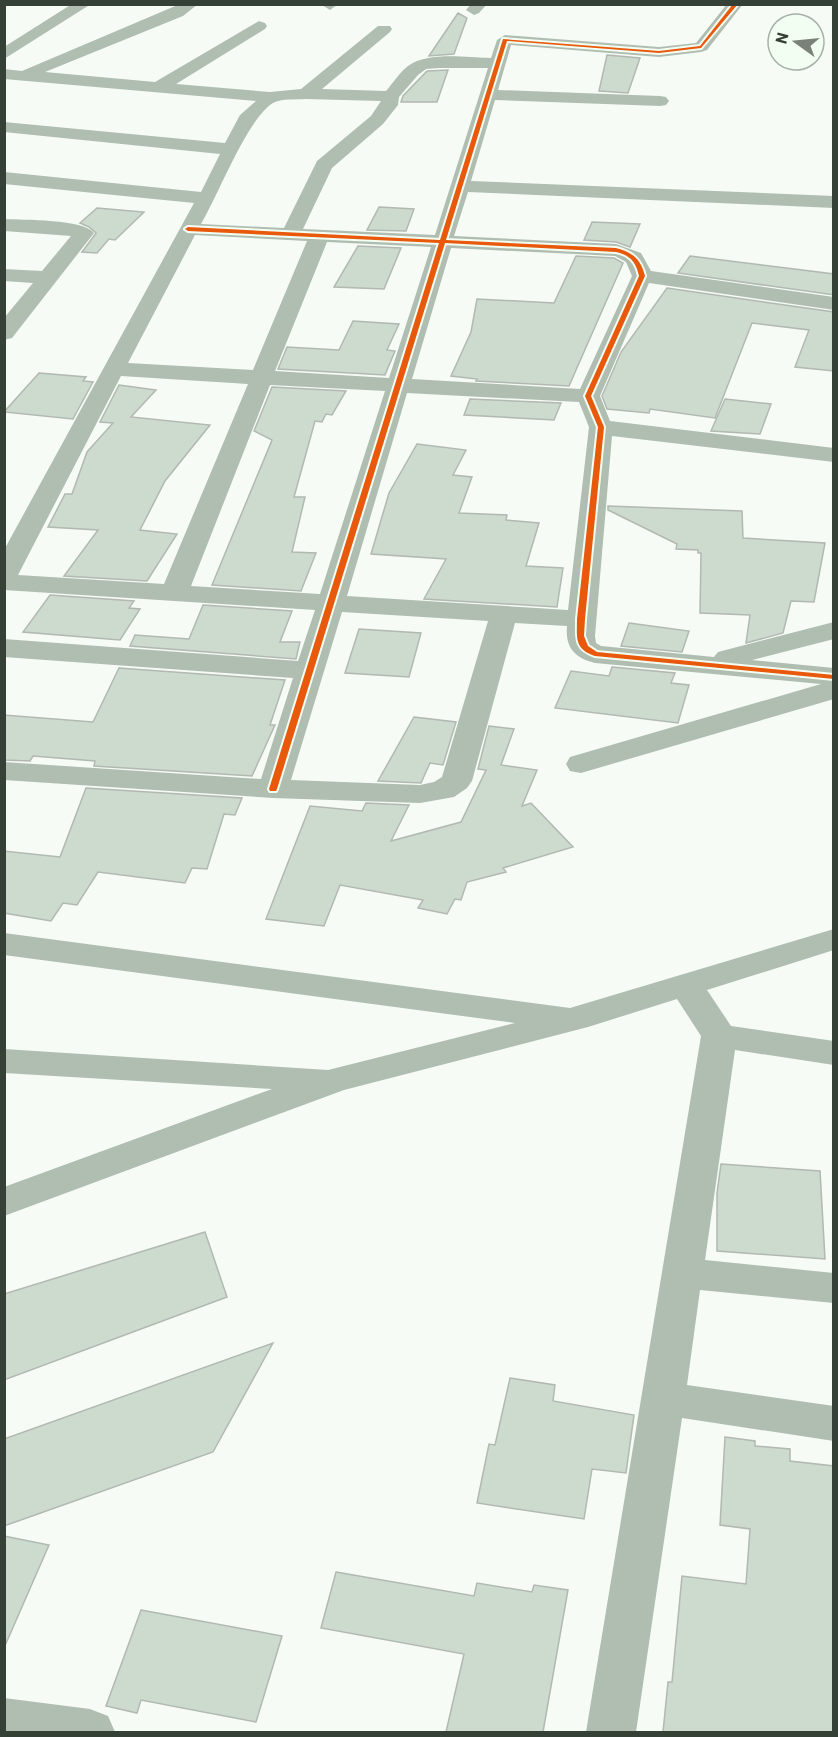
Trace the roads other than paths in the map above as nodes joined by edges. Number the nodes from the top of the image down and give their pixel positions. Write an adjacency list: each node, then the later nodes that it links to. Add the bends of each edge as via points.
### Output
1 (84, 4): 6 (street)
2 (191, 4): 8 (street, via 177,13)
3 (736, 4): 7 (street, via 701,47 659,52 505,40)
4 (258, 26): 9 (street)
5 (384, 29): 10 (street)
6 (9, 49)
7 (498, 63): 11 (street); 12 (street, via 422,65)
8 (13, 75): 9 (street)
9 (157, 88): 13 (street)
10 (306, 94): 12 (street); 13 (street)
11 (488, 95): 14 (street); 19 (street)
12 (391, 96): 25 (street, via 377,120 324,165)
13 (270, 97): 16 (street, via 246,119)
14 (660, 101)
15 (4, 128): 16 (street)
16 (230, 149): 20 (street)
17 (4, 178): 18 (street)
18 (78, 185): 20 (street); 23 (street)
19 (459, 186): 21 (street); 27 (street)
20 (207, 198): 24 (street)
21 (834, 202)
22 (4, 225): 23 (street)
23 (31, 227): 30 (street, via 84,233)
24 (188, 230): 25 (street); 33 (street)
25 (290, 235): 26 (street)
26 (319, 236): 27 (street); 34 (street)
27 (442, 242): 29 (street, via 616,250 638,261); 35 (street)
28 (4, 275): 30 (street)
29 (642, 276): 31 (street); 36 (street)
30 (49, 278): 32 (street)
31 (834, 304)
32 (4, 333)
33 (113, 369): 34 (street); 39 (street)
34 (261, 378): 35 (street); 41 (street)
35 (398, 386): 36 (street); 42 (street)
36 (588, 396): 37 (street)
37 (601, 427): 38 (street); 44 (street)
38 (834, 455)
39 (4, 576)
40 (4, 582): 41 (street)
41 (174, 593): 42 (street)
42 (331, 603): 43 (street); 48 (street)
43 (504, 614): 44 (street); 53 (street, via 456,781 443,790 420,794)
44 (581, 619): 47 (street, via 581,644 585,651)
45 (834, 630): 47 (street)
46 (4, 648): 48 (street)
47 (706, 664): 49 (street)
48 (310, 671): 53 (street)
49 (834, 676)
50 (834, 690): 51 (street)
51 (581, 764)
52 (4, 771): 53 (street)
53 (273, 789)
54 (834, 939): 56 (street)
55 (4, 944): 57 (street)
56 (686, 986): 57 (street); 58 (street)
57 (575, 1019): 61 (street)
58 (718, 1036): 59 (street); 63 (street)
59 (834, 1053)
60 (4, 1062): 61 (street)
61 (333, 1081): 62 (street)
62 (4, 1202)
63 (681, 1273): 64 (street); 65 (street)
64 (834, 1288)
65 (662, 1398): 66 (street); 69 (street)
66 (834, 1424)
67 (4, 1721): 68 (street)
68 (90, 1732)
69 (611, 1732)

